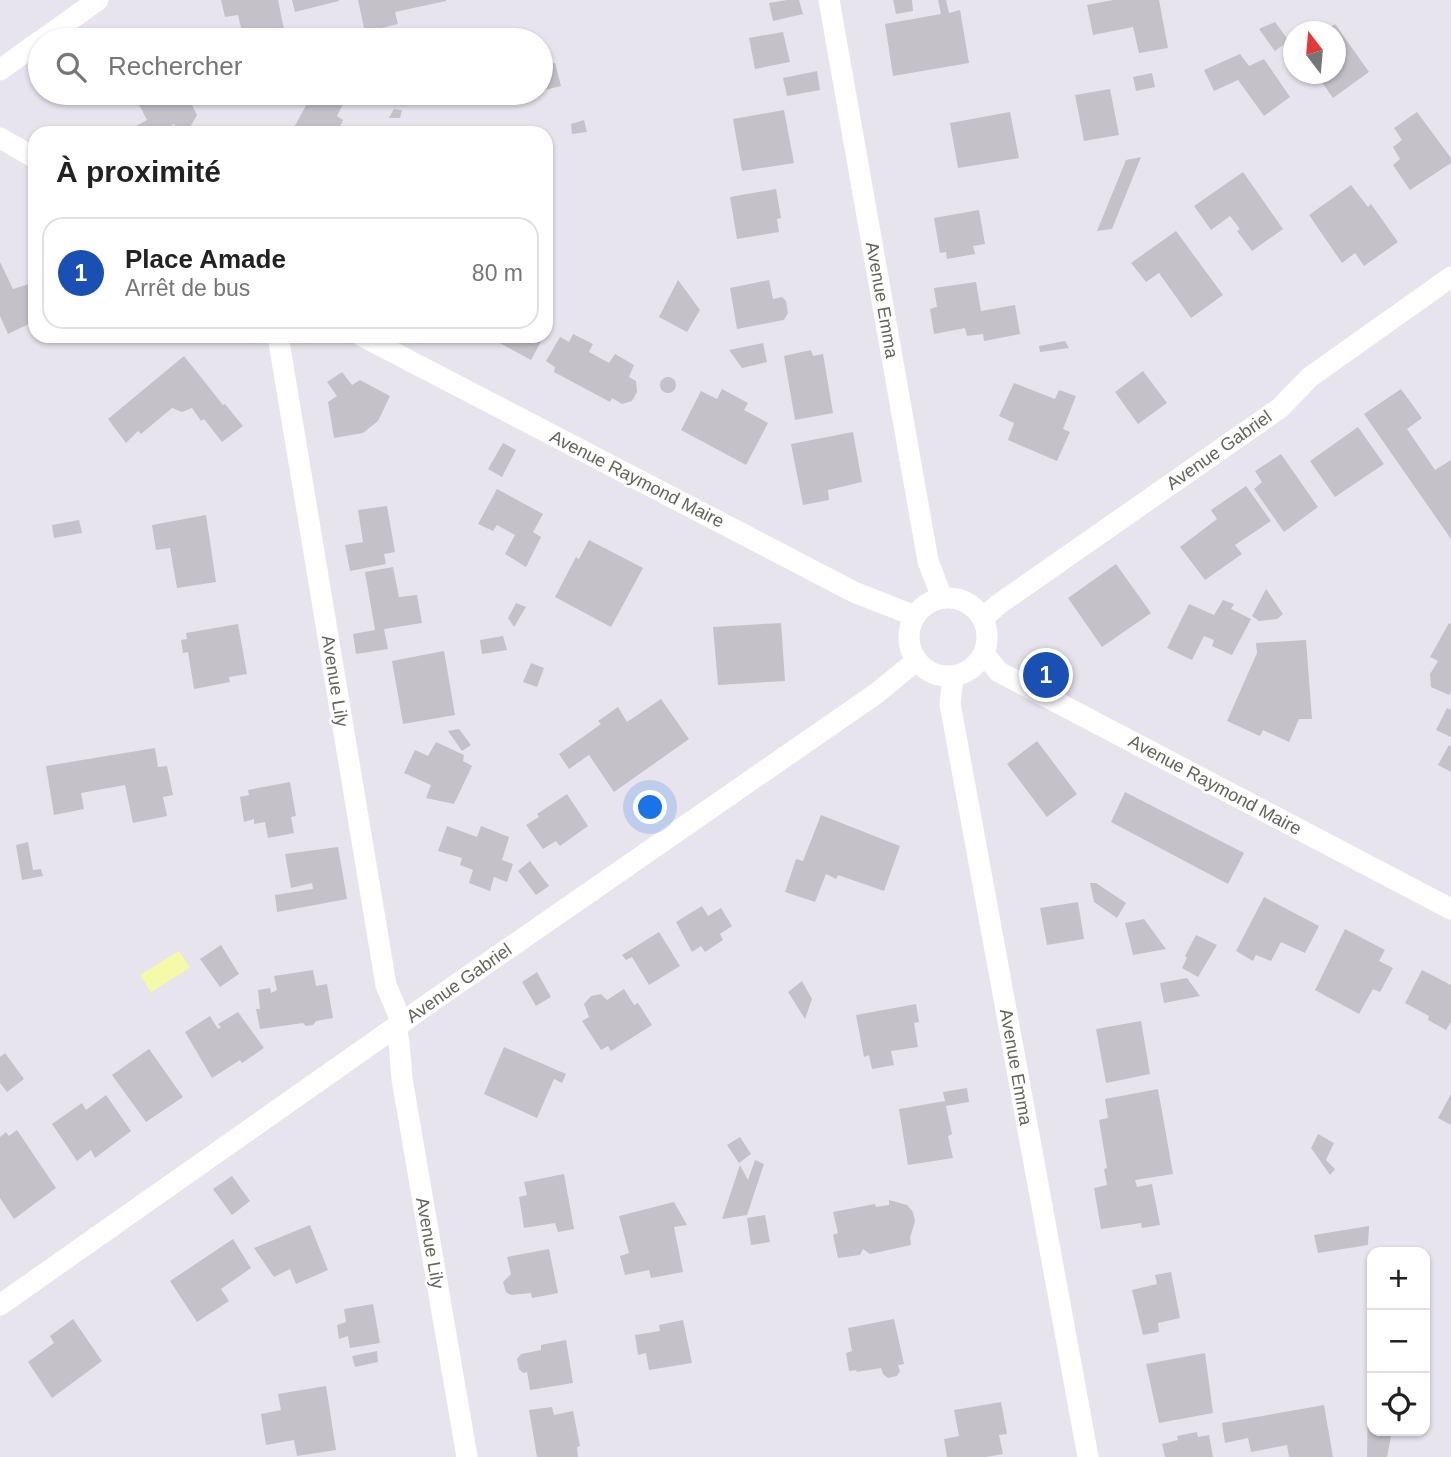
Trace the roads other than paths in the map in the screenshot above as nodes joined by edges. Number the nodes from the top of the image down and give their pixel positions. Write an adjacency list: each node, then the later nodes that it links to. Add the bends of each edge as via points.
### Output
1 (98, 0): 3 (street)
2 (830, 0): 11 (street, Avenue Emma, via 928,561)
3 (59, 28)
4 (28, 50): 5 (street)
5 (0, 70)
6 (0, 138): 7 (street)
7 (28, 154)
8 (1451, 277): 13 (street, Avenue Gabriel, via 1310,377 1280,408)
9 (279, 343): 18 (street, Avenue Lily, via 386,985)
10 (375, 343): 12 (street, Avenue Raymond Maire, via 855,592)
11 (942, 598): 12 (street); 13 (street, via 965,601)
12 (915, 616): 15 (street, via 909,639)
13 (983, 618): 14 (street, via 987,630)
14 (984, 654): 16 (street, via 965,673); 17 (street, Avenue Raymond Maire, via 999,671)
15 (917, 660): 16 (street, via 927,670); 18 (street, Avenue Gabriel, via 877,693)
16 (953, 676): 21 (street, Avenue Emma, via 950,704)
17 (1451, 909)
18 (399, 1026): 19 (street, Avenue Gabriel); 20 (street, Avenue Lily, via 402,1079)
19 (0, 1306)
20 (467, 1457)
21 (1088, 1457)

